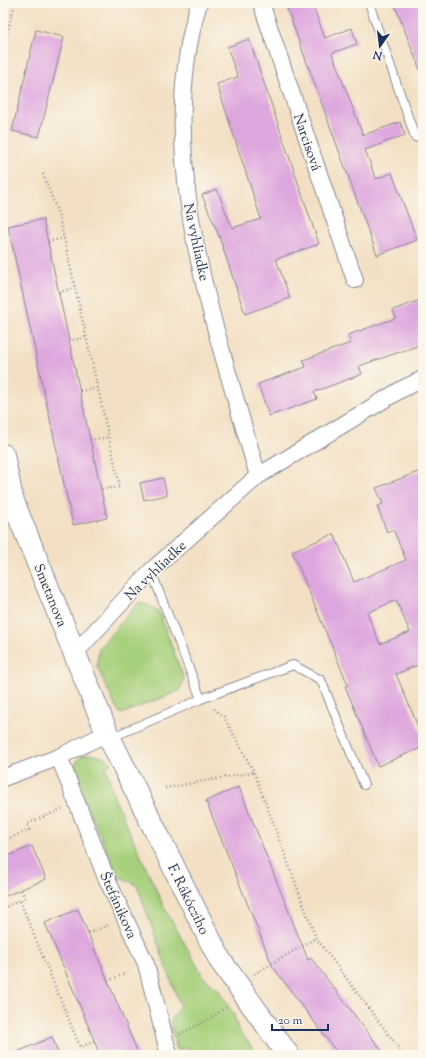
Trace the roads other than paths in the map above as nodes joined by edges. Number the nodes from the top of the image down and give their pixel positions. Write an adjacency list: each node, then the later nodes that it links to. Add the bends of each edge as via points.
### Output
1 (199, 3): 8 (street, Na vyhliadke, via 190,41 182,114 185,178 199,260)
2 (261, 3): 5 (street, Narcisová)
3 (369, 3): 4 (lane)
4 (415, 137)
5 (355, 280)
6 (423, 379): 8 (street, Na vyhliadke, via 402,389)
7 (3, 455): 9 (street, Smetanova)
8 (258, 476): 10 (street, Na vyhliadke)
9 (7, 501): 11 (street, Smetanova)
10 (151, 571): 11 (street, Na vyhliadke); 12 (lane)
11 (75, 653): 13 (street, Smetanova)
12 (201, 699): 13 (lane); 16 (lane, via 293,665 321,680)
13 (108, 735): 14 (street); 18 (street, F. Rákócziho, via 220,960)
14 (59, 757): 15 (street); 17 (street, Štefánikova, via 105,875 146,964)
15 (3, 778)
16 (364, 785)
17 (167, 1048)
18 (288, 1055)

